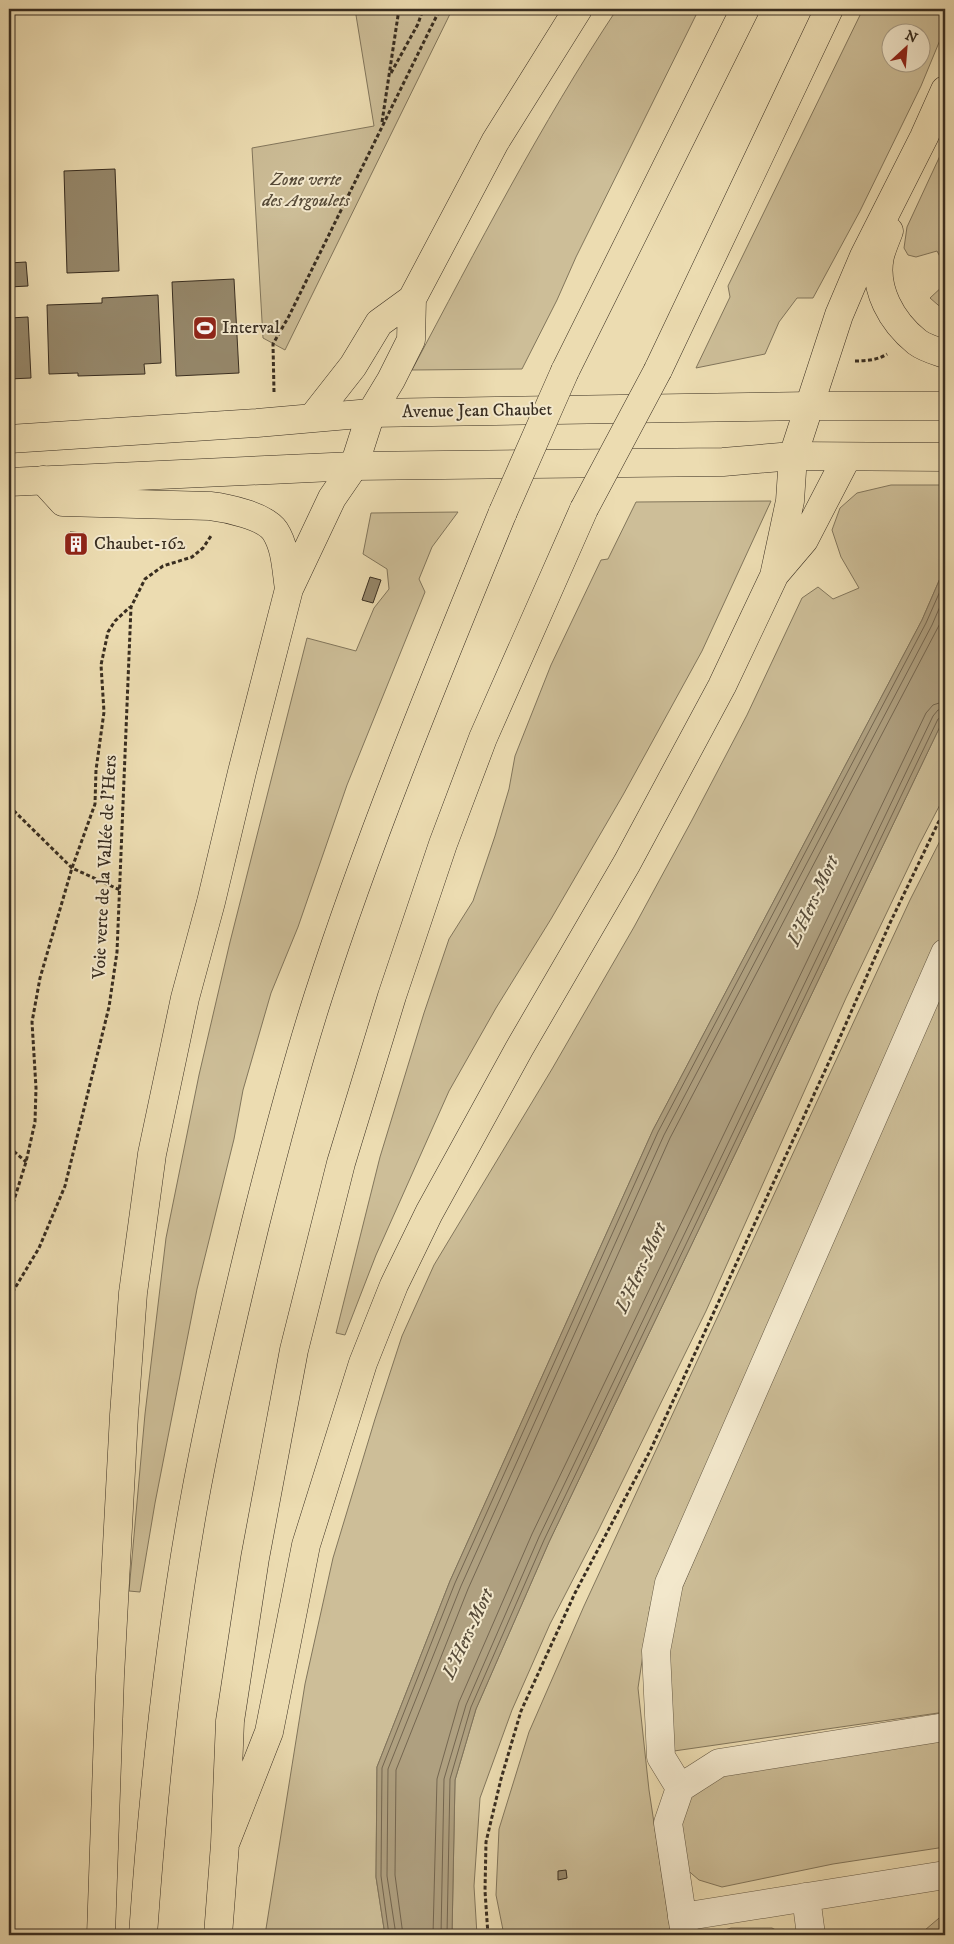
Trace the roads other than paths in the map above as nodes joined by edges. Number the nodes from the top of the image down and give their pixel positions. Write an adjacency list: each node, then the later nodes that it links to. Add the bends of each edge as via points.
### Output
1 (578, 9): 6 (main road, via 494,142)
2 (745, 9): 29 (main road, bridge, via 565,371 504,512 416,725 318,997 275,1144 217,1385 193,1510 164,1710)
3 (829, 9): 24 (main road, bridge, via 658,370 584,510 483,738 392,996 342,1163 294,1350 254,1558 230,1721)
4 (945, 90): 5 (main road)
5 (924, 137): 7 (main road, via 880,257 880,283 886,303 901,326 918,343); 8 (main road, via 864,256 839,315)
6 (412, 299): 10 (main road, via 411,340); 11 (main road, via 379,323 353,366)
7 (945, 354)
8 (810, 406): 9 (main road, Avenue Jean Chaubet); 10 (main road, Avenue Jean Chaubet); 13 (main road)
9 (945, 406)
10 (371, 413): 11 (main road, Avenue Jean Chaubet); 16 (main road)
11 (313, 417): 12 (main road, Avenue Jean Chaubet)
12 (9, 439)
13 (793, 456): 14 (main road); 16 (main road, via 724,462); 19 (main road, via 790,502)
14 (847, 457): 15 (main road); 19 (main road, via 804,540)
15 (942, 457)
16 (354, 466): 17 (main road); 20 (main road, via 332,498)
17 (43, 480): 18 (main road); 20 (main road, via 63,502 210,506 256,518 274,530 284,551)
18 (9, 482)
19 (774, 576): 24 (main road, via 722,686 627,863 429,1213 394,1285 362,1363 306,1546 269,1732)
20 (289, 589): 28 (main road, via 185,998 150,1173 133,1294 110,1676)
21 (945, 953): 23 (lane, via 669,1583 656,1651 660,1748 661,1757)
22 (945, 1727): 23 (lane, via 719,1763)
23 (680, 1788): 27 (lane, via 668,1823)
24 (225, 1844): 30 (main road)
25 (945, 1875): 26 (lane)
26 (806, 1897): 27 (lane); 31 (lane)
27 (684, 1926)
28 (101, 1935)
29 (143, 1935)
30 (218, 1935)
31 (811, 1935)

